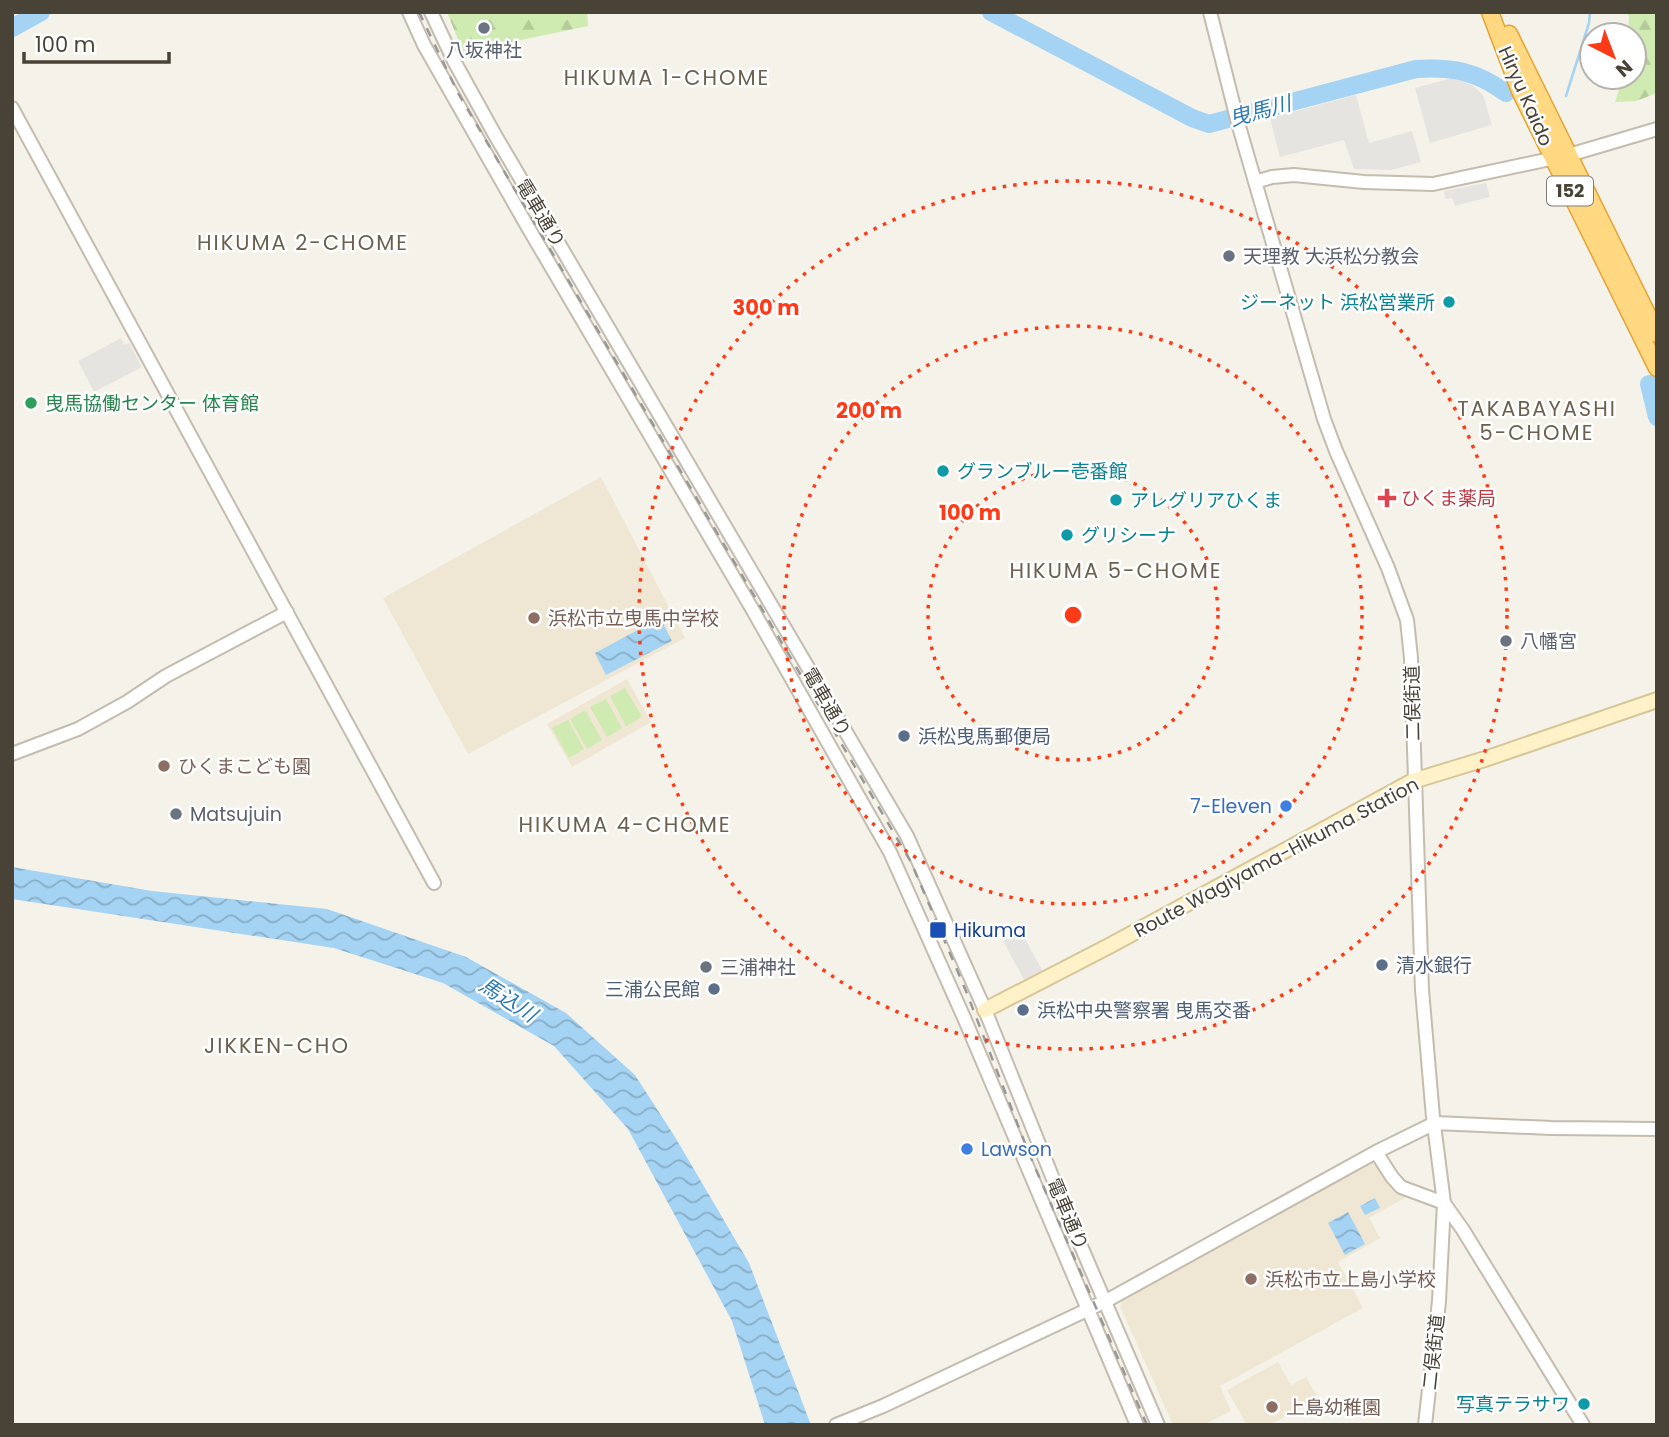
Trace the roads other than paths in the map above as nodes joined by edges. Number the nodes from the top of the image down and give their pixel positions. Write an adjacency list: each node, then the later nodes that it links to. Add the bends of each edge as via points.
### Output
1 (409, 12): 23 (street, 電車通り, via 519,212 890,852)
2 (431, 12): 17 (street, 電車通り, via 495,135 898,819)
3 (1210, 12): 9 (street, 二俣街道)
4 (1490, 12): 8 (highway, Hiryu Kaido / 152, via 1521,91)
5 (1500, 12): 8 (highway, Hiryu Kaido / 152)
6 (12, 108): 12 (street)
7 (1657, 129): 8 (street)
8 (1561, 156): 9 (street, via 1433,184 1294,175); 10 (highway, Hiryu Kaido / 152); 11 (highway, Hiryu Kaido / 152)
9 (1255, 182): 15 (street, 二俣街道, via 1324,419 1407,620)
10 (1657, 334)
11 (1657, 368)
12 (287, 612): 14 (street, via 78,729); 16 (street)
13 (1657, 700): 15 (main road, Route Wagiyama-Hikuma Station)
14 (12, 754)
15 (1413, 780): 17 (main road, Route Wagiyama-Hikuma Station); 18 (street, 二俣街道, via 1422,990)
16 (434, 883)
17 (985, 1010): 22 (street, 電車通り)
18 (1435, 1123): 19 (street); 20 (street); 21 (street, 二俣街道)
19 (1657, 1129)
20 (1376, 1152): 21 (street, via 1402,1187); 22 (street)
21 (1444, 1203): 27 (street, 二俣街道); 28 (street)
22 (1106, 1301): 23 (street); 26 (street, 電車通り)
23 (1089, 1309): 24 (street); 25 (street, 電車通り)
24 (836, 1425)
25 (1137, 1425)
26 (1158, 1425)
27 (1425, 1425)
28 (1583, 1425)

